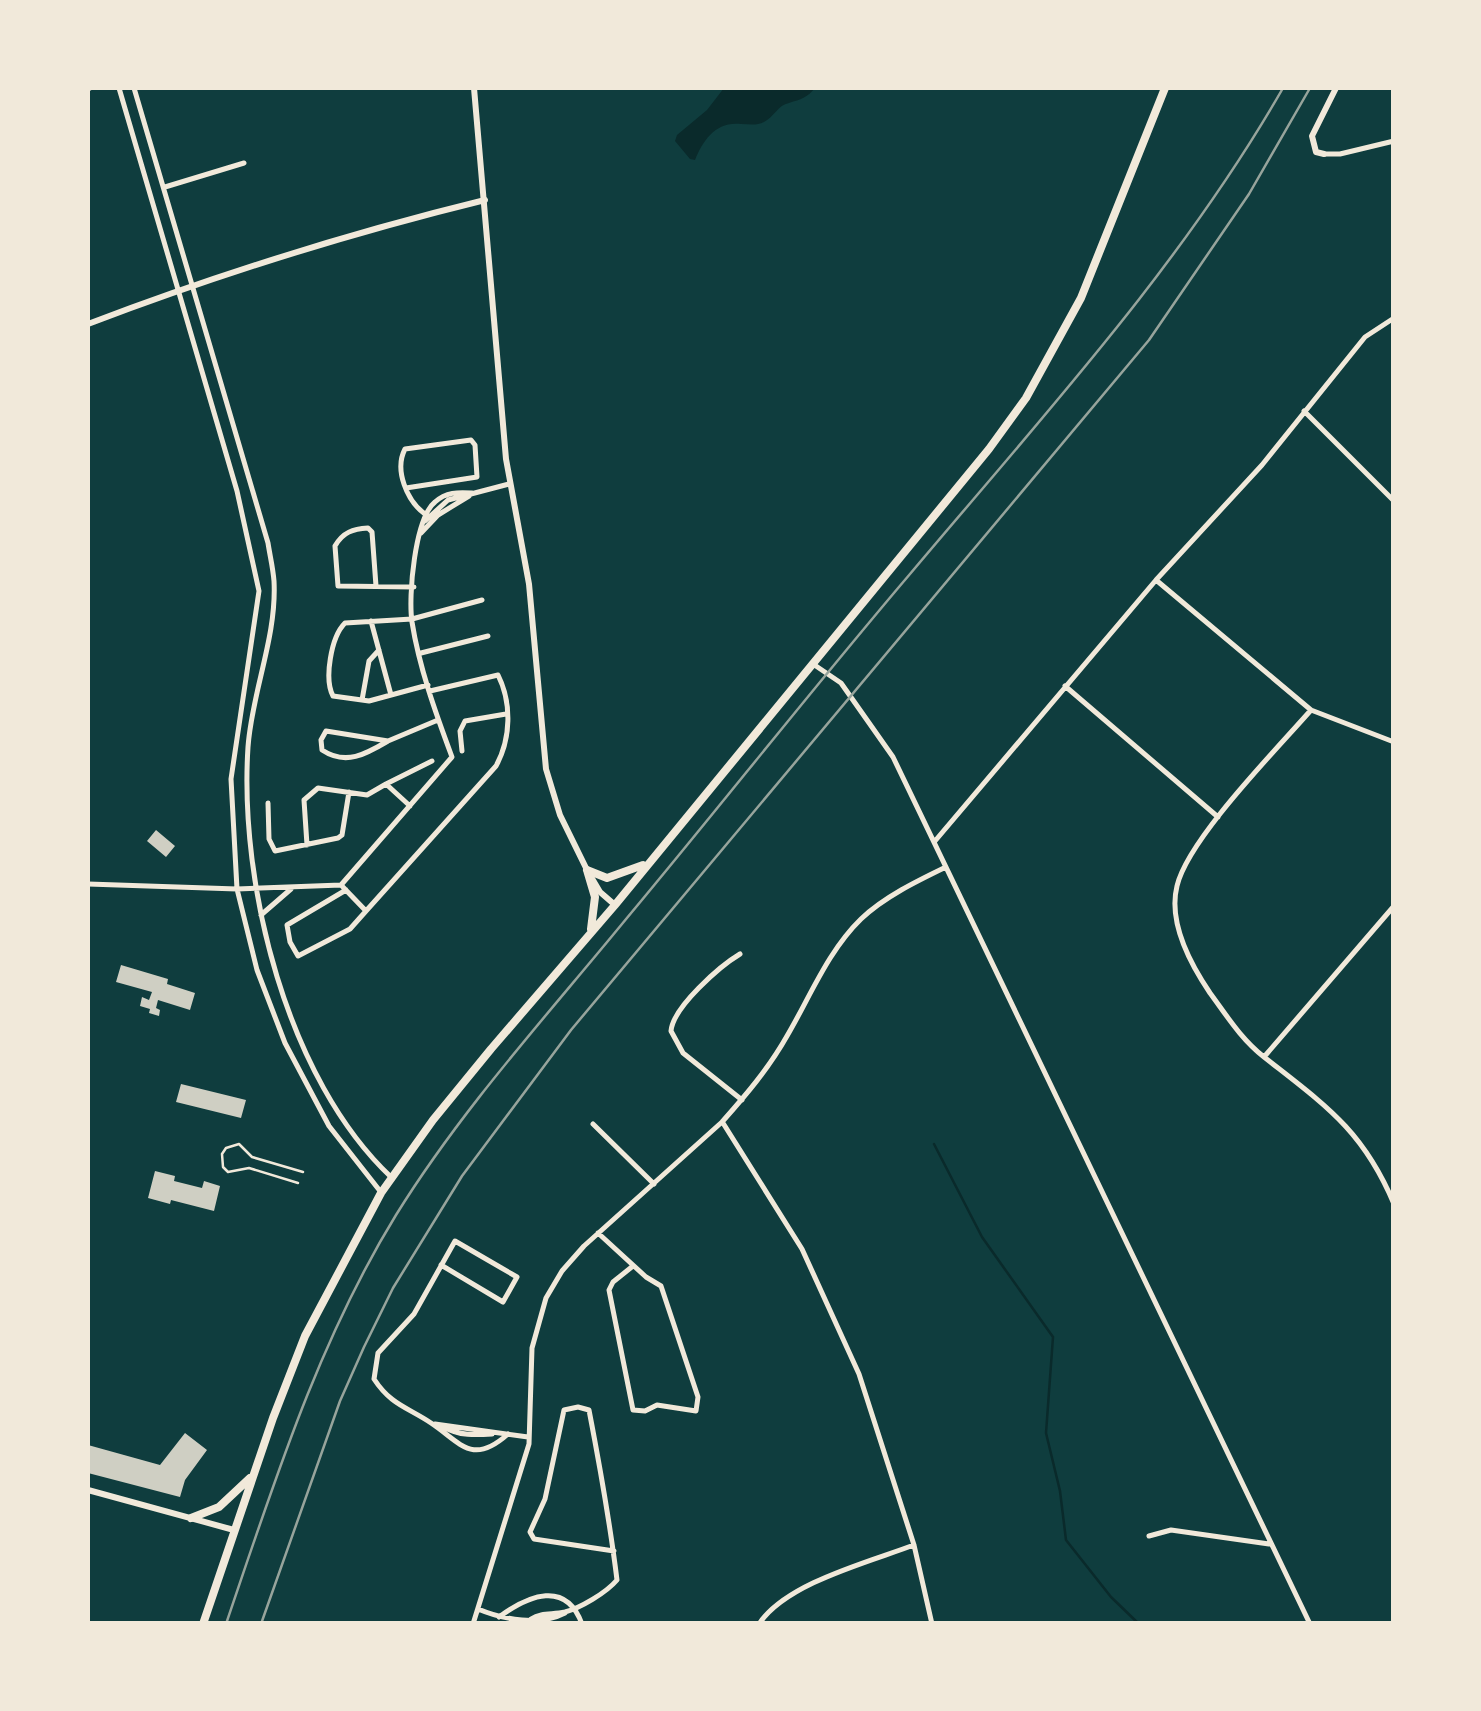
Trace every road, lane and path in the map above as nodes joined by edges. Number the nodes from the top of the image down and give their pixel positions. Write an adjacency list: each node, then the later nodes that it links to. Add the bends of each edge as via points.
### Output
1 (119, 88): 12 (street)
2 (134, 88): 9 (street)
3 (474, 88): 10 (main road)
4 (1165, 88): 31 (highway, via 1081,298 1026,398)
5 (1336, 88): 7 (main road, via 1312,136 1316,152)
6 (1394, 140): 7 (street)
7 (1324, 154)
8 (244, 164): 9 (street)
9 (164, 188): 11 (street)
10 (486, 200): 11 (main road); 16 (main road)
11 (193, 285): 12 (main road); 55 (street, via 274,581 248,742)
12 (180, 290): 14 (main road); 58 (street, via 258,590 231,779)
13 (1394, 318): 15 (street, via 1365,336)
14 (88, 324)
15 (1304, 410): 19 (street); 22 (street)
16 (509, 484): 18 (street); 52 (main road, via 529,584 546,768)
17 (406, 488): 17 (street, via 477,477 475,445 471,440 405,449 400,458); 20 (street)
18 (472, 493): 20 (street, via 446,495); 21 (street, via 440,504)
19 (1394, 501)
20 (425, 514): 21 (street)
21 (421, 533): 24 (street)
22 (1156, 580): 32 (street); 36 (street)
23 (376, 586): 23 (street, via 342,588 336,582 335,546 343,534 372,532); 24 (street)
24 (414, 587): 26 (street)
25 (482, 600): 26 (street)
26 (412, 619): 27 (street); 30 (street)
27 (372, 621): 29 (street); 35 (street, via 344,623 334,640 330,693)
28 (488, 636): 30 (street)
29 (379, 650): 34 (street); 35 (street, via 369,660)
30 (421, 653): 33 (street)
31 (812, 664): 48 (street, via 842,683 893,757); 50 (highway)
32 (1064, 686): 47 (street); 48 (street)
33 (429, 688): 34 (street); 37 (street, via 498,675); 38 (street)
34 (391, 695): 35 (street)
35 (362, 700)
36 (1311, 710): 40 (street); 47 (street)
37 (506, 714): 41 (street, via 466,721); 62 (street, via 506,747 496,766)
38 (438, 720): 39 (street); 46 (street, via 452,757)
39 (388, 741): 39 (street, via 326,731 320,740 330,755 359,759)
40 (1394, 742)
41 (462, 751)
42 (432, 761): 43 (street)
43 (386, 784): 44 (street, via 366,794); 46 (street)
44 (349, 792): 49 (street, via 342,834); 49 (street, via 318,788 304,800)
45 (268, 803): 49 (street, via 273,848)
46 (410, 806): 57 (street)
47 (1218, 817): 66 (street, via 1176,886 1179,928 1202,981)
48 (934, 842): 51 (street)
49 (307, 845)
50 (648, 864): 52 (highway, via 607,878); 59 (highway)
51 (946, 867): 67 (street, via 859,921); 88 (street)
52 (587, 870): 59 (main road); 64 (highway, via 595,897)
53 (88, 884): 58 (street)
54 (294, 887): 56 (street); 57 (street); 60 (street)
55 (254, 888): 56 (street); 58 (street); 63 (street)
56 (270, 888): 60 (street)
57 (344, 888): 62 (street); 62 (street, via 287,925 298,956 350,929)
58 (237, 889): 74 (street, via 257,970 285,1043 329,1126)
59 (615, 905): 64 (highway)
60 (273, 906): 63 (street)
61 (1394, 906): 66 (street)
62 (366, 911)
63 (261, 916): 71 (street, via 286,1003 321,1079 353,1133)
64 (591, 931): 71 (highway)
65 (740, 954): 67 (street, via 721,965 670,1031 682,1053)
66 (1264, 1057): 75 (street, via 1356,1134)
67 (742, 1100): 68 (street)
68 (722, 1122): 73 (street); 87 (street, via 802,1249 859,1374)
69 (592, 1124): 73 (street)
70 (303, 1172): 72 (lane, via 252,1157 240,1144 222,1154 228,1172 249,1168)
71 (392, 1178): 74 (highway)
72 (298, 1183)
73 (654, 1184): 76 (street)
74 (382, 1193): 82 (highway, via 305,1336)
75 (1394, 1204)
76 (598, 1233): 78 (street); 81 (street, via 562,1271 538,1322)
77 (441, 1265): 77 (street, via 502,1302 517,1277 455,1241); 79 (street, via 414,1314 378,1353 374,1379 386,1398)
78 (633, 1266): 78 (street, via 609,1290 633,1410 657,1405 696,1411 698,1397 661,1286)
79 (432, 1424): 80 (street); 80 (street, via 456,1445 476,1450 496,1445)
80 (504, 1434): 81 (street)
81 (530, 1437): 91 (street)
82 (253, 1475): 84 (highway, via 219,1506); 85 (highway)
83 (88, 1490): 84 (main road)
84 (192, 1518): 85 (main road)
85 (234, 1530): 93 (highway)
86 (1149, 1536): 88 (street, via 1171,1530)
87 (914, 1544): 96 (street, via 812,1585); 97 (street)
88 (1271, 1544): 98 (street)
89 (614, 1551): 89 (street, via 590,1410 564,1410 546,1499 530,1532 547,1543); 90 (street, via 617,1580)
90 (576, 1606): 92 (street, via 545,1620); 92 (street, via 563,1597 539,1597); 95 (street)
91 (478, 1609): 92 (street); 94 (street)
92 (499, 1617)
93 (203, 1624)
94 (473, 1624)
95 (582, 1624)
96 (759, 1624)
97 (932, 1624)
98 (1310, 1624)

